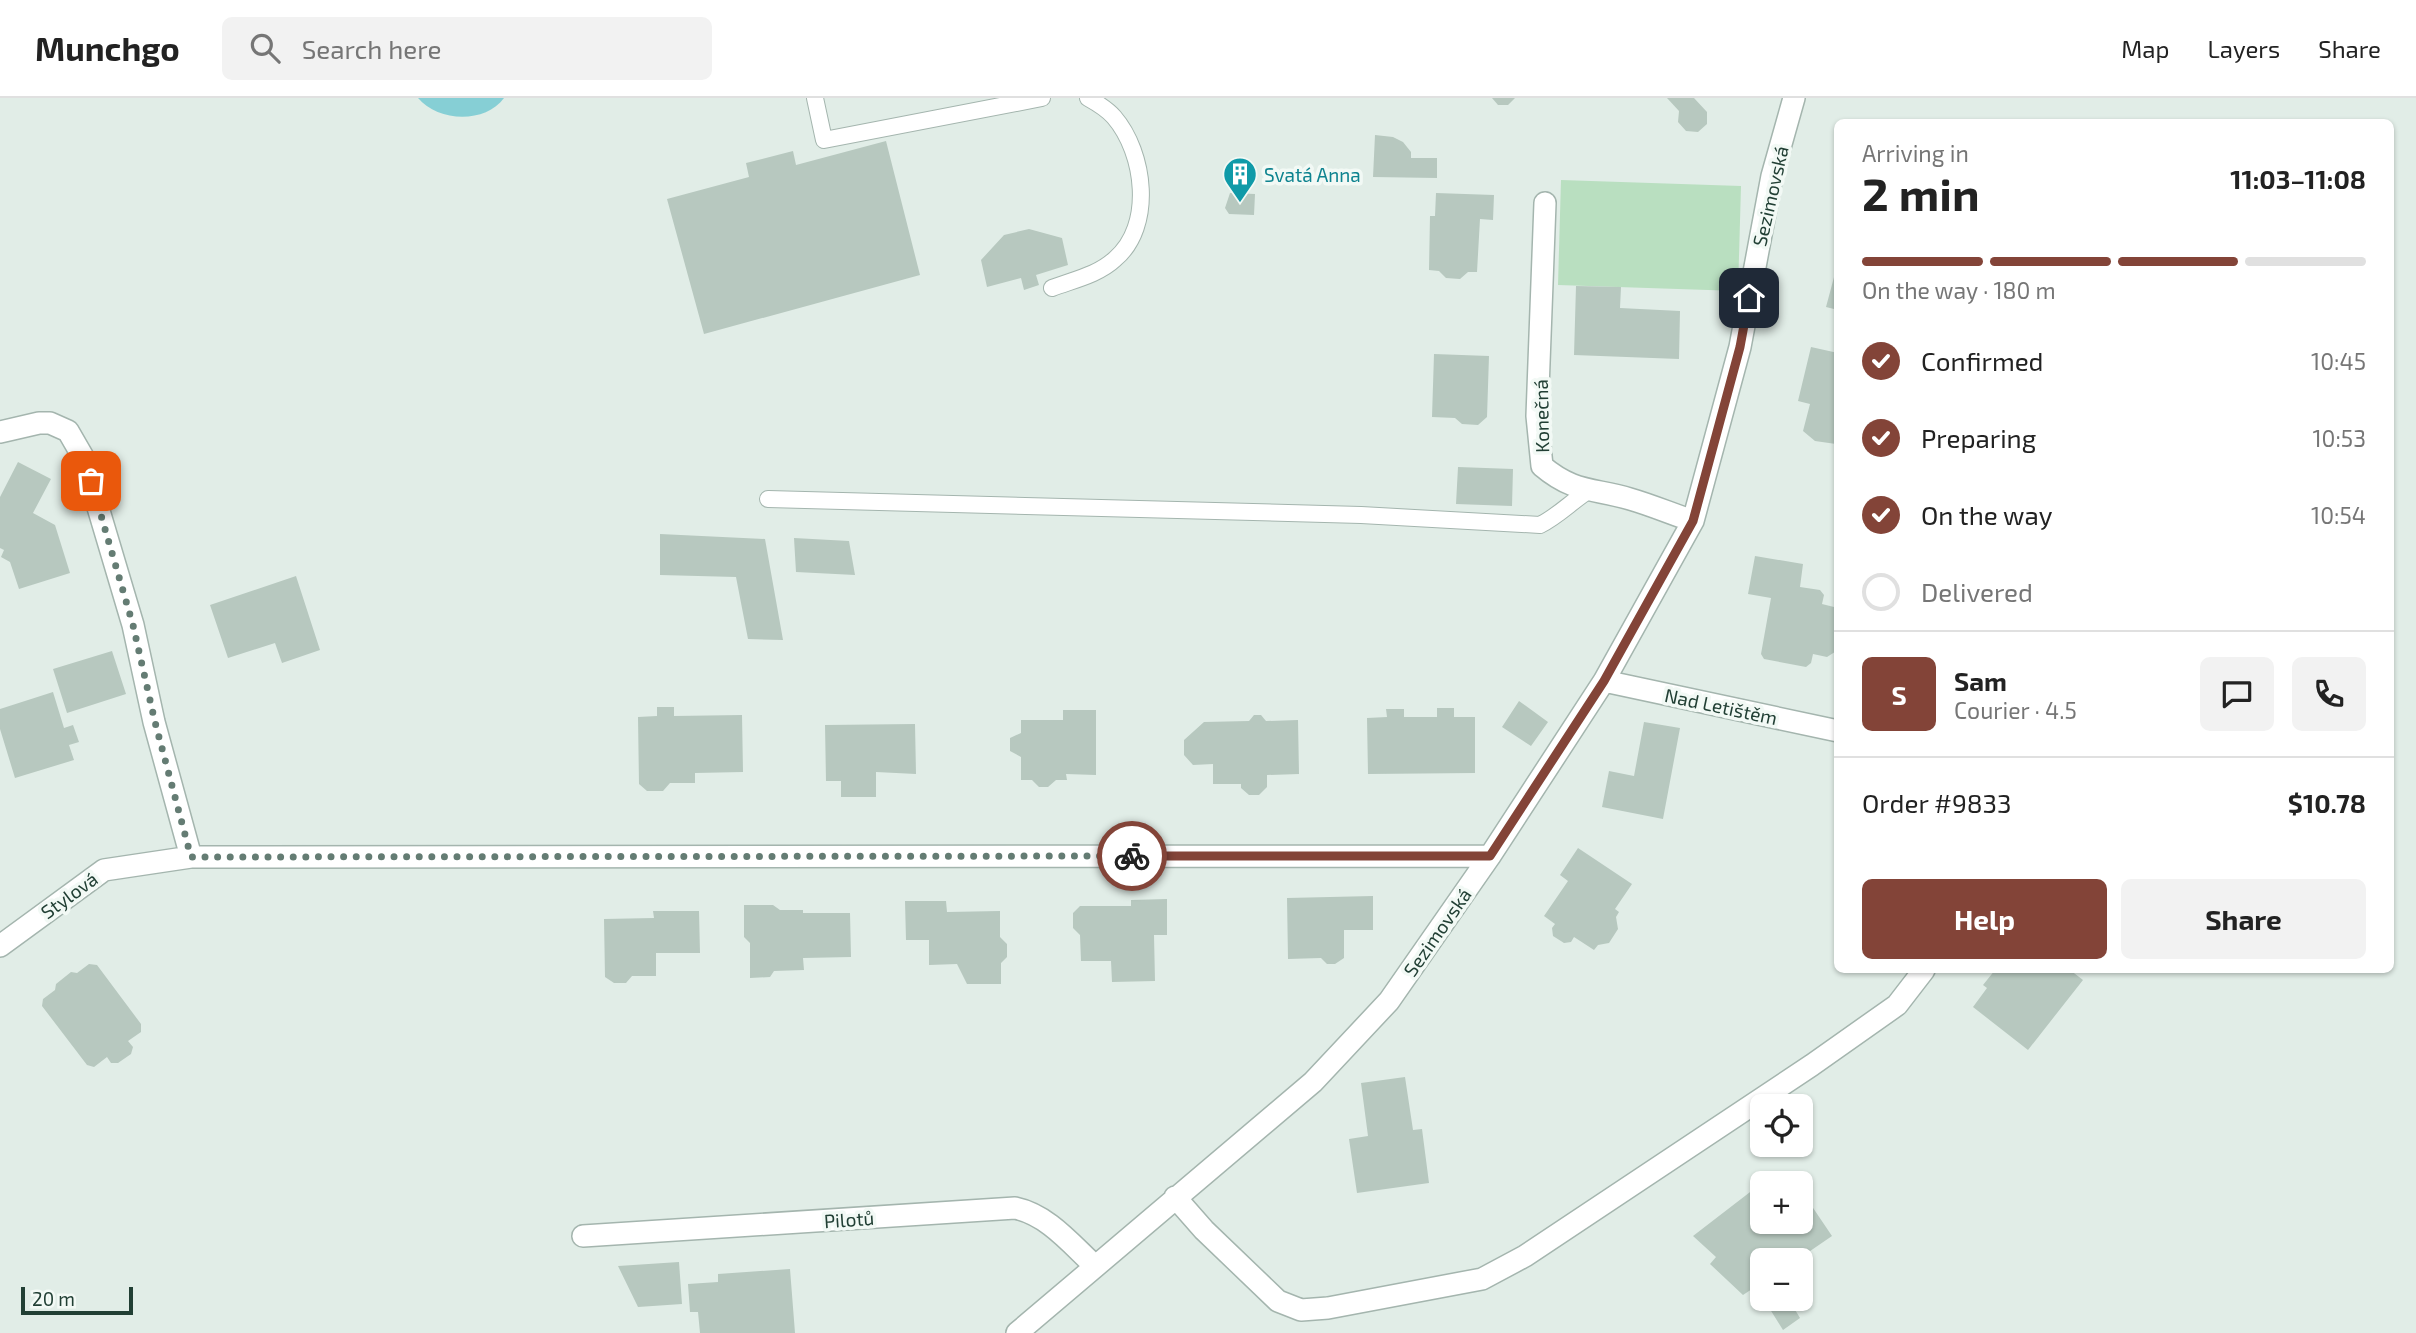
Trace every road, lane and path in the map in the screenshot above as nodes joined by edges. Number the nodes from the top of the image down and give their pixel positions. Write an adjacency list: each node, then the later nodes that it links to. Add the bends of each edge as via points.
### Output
1 (815, 98): 2 (lane, via 824,140)
2 (1042, 98)
3 (1088, 98): 6 (lane, via 1112,114 1127,138 1138,172 1140,214 1134,235 1116,259)
4 (1794, 98): 10 (street, Sezimovská, via 1772,176 1740,347)
5 (1545, 202): 8 (street, Konečná, via 1537,416 1542,466 1561,482)
6 (1052, 288)
7 (0, 432): 14 (street, via 39,423 61,426 83,457 133,625)
8 (1588, 491): 9 (lane, via 1540,524 1361,514); 10 (street, Konečná, via 1628,498)
9 (768, 499)
10 (1693, 521): 11 (street, Sezimovská)
11 (1604, 681): 12 (street, Nad Letištěm); 13 (street, Sezimovská)
12 (1834, 730)
13 (1490, 856): 14 (street, Stylová); 17 (street, Sezimovská, via 1390,1001 1313,1082)
14 (191, 857): 15 (street, Stylová, via 104,870)
15 (0, 946)
16 (1922, 973): 17 (street, via 1897,1005 1812,1065 1536,1249 1482,1279 1301,1310 1278,1301)
17 (1175, 1196): 19 (street, Sezimovská)
18 (583, 1236): 19 (street, Pilotů, via 1015,1208 1047,1222)
19 (1094, 1266): 20 (street, Sezimovská)
20 (1017, 1333)

